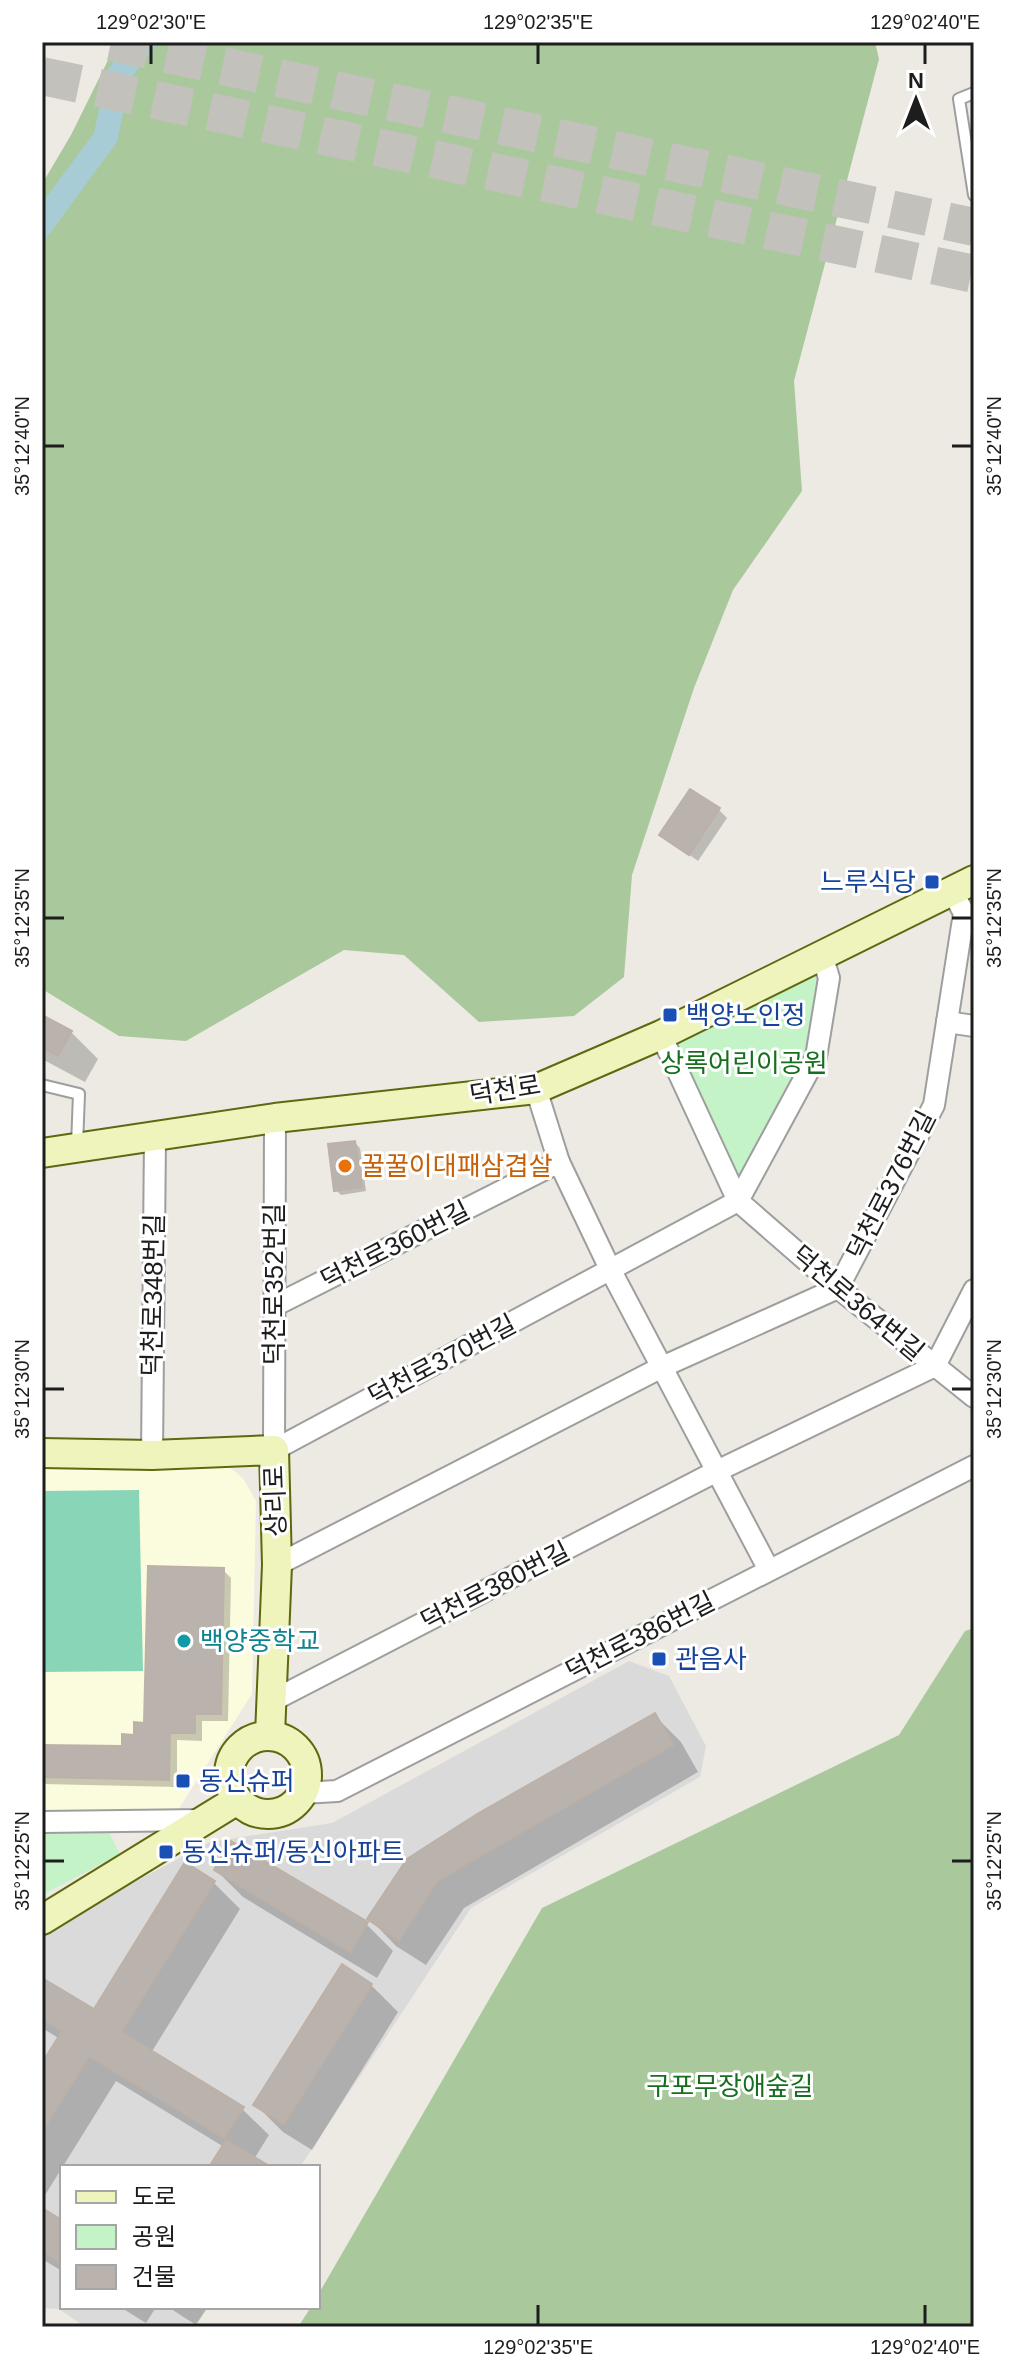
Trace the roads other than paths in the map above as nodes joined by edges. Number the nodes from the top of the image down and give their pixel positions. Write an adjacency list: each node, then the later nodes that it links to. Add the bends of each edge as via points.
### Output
1 (974, 93): 2 (lane, via 959,99)
2 (974, 195)
3 (963, 886): 4 (street, 덕천로); 5 (street, 덕천로376번길, via 964,913)
4 (822, 955): 7 (street, 덕천로); 15 (street, via 829,978 816,1057)
5 (947, 1022): 6 (street); 17 (street, 덕천로376번길, via 934,1105)
6 (974, 1026)
7 (661, 1035): 9 (street, 덕천로); 15 (street, 덕천로364번길)
8 (42, 1085): 12 (lane, via 79,1094)
9 (536, 1089): 10 (street, 덕천로); 14 (street)
10 (275, 1118): 11 (street, 덕천로); 19 (street, 덕천로352번길)
11 (155, 1136): 12 (street, 덕천로); 25 (street, 덕천로348번길)
12 (77, 1147): 13 (street, 덕천로)
13 (42, 1153)
14 (559, 1162): 16 (street); 19 (street, 덕천로360번길)
15 (738, 1201): 16 (street, 덕천로370번길); 17 (street, 덕천로364번길)
16 (611, 1271): 21 (street); 23 (street, 덕천로370번길)
17 (838, 1288): 20 (street, 덕천로364번길); 21 (street, 덕천로376번길)
18 (974, 1290): 20 (street)
19 (274, 1306): 23 (street, 덕천로352번길)
20 (935, 1366): 22 (street, 덕천로364번길); 27 (street, 덕천로380번길)
21 (662, 1367): 27 (street); 28 (street, 덕천로376번길)
22 (974, 1397)
23 (274, 1450): 25 (street, 상리로); 28 (street, 상리로)
24 (42, 1453): 25 (street, 상리로)
25 (152, 1455)
26 (974, 1466): 29 (street, 덕천로386번길)
27 (717, 1471): 29 (street); 30 (street, 덕천로380번길)
28 (277, 1565): 30 (street, 상리로)
29 (769, 1570): 32 (street, 덕천로386번길, via 337,1791)
30 (272, 1701): 31 (street, 상리로)
31 (270, 1735): 32 (street, via 283,1738 302,1755 307,1767); 33 (street, via 245,1742 236,1751 228,1776)
32 (303, 1793): 33 (street, via 272,1814)
33 (237, 1800): 34 (street)
34 (204, 1820): 35 (street); 36 (street)
35 (42, 1822)
36 (42, 1920)

